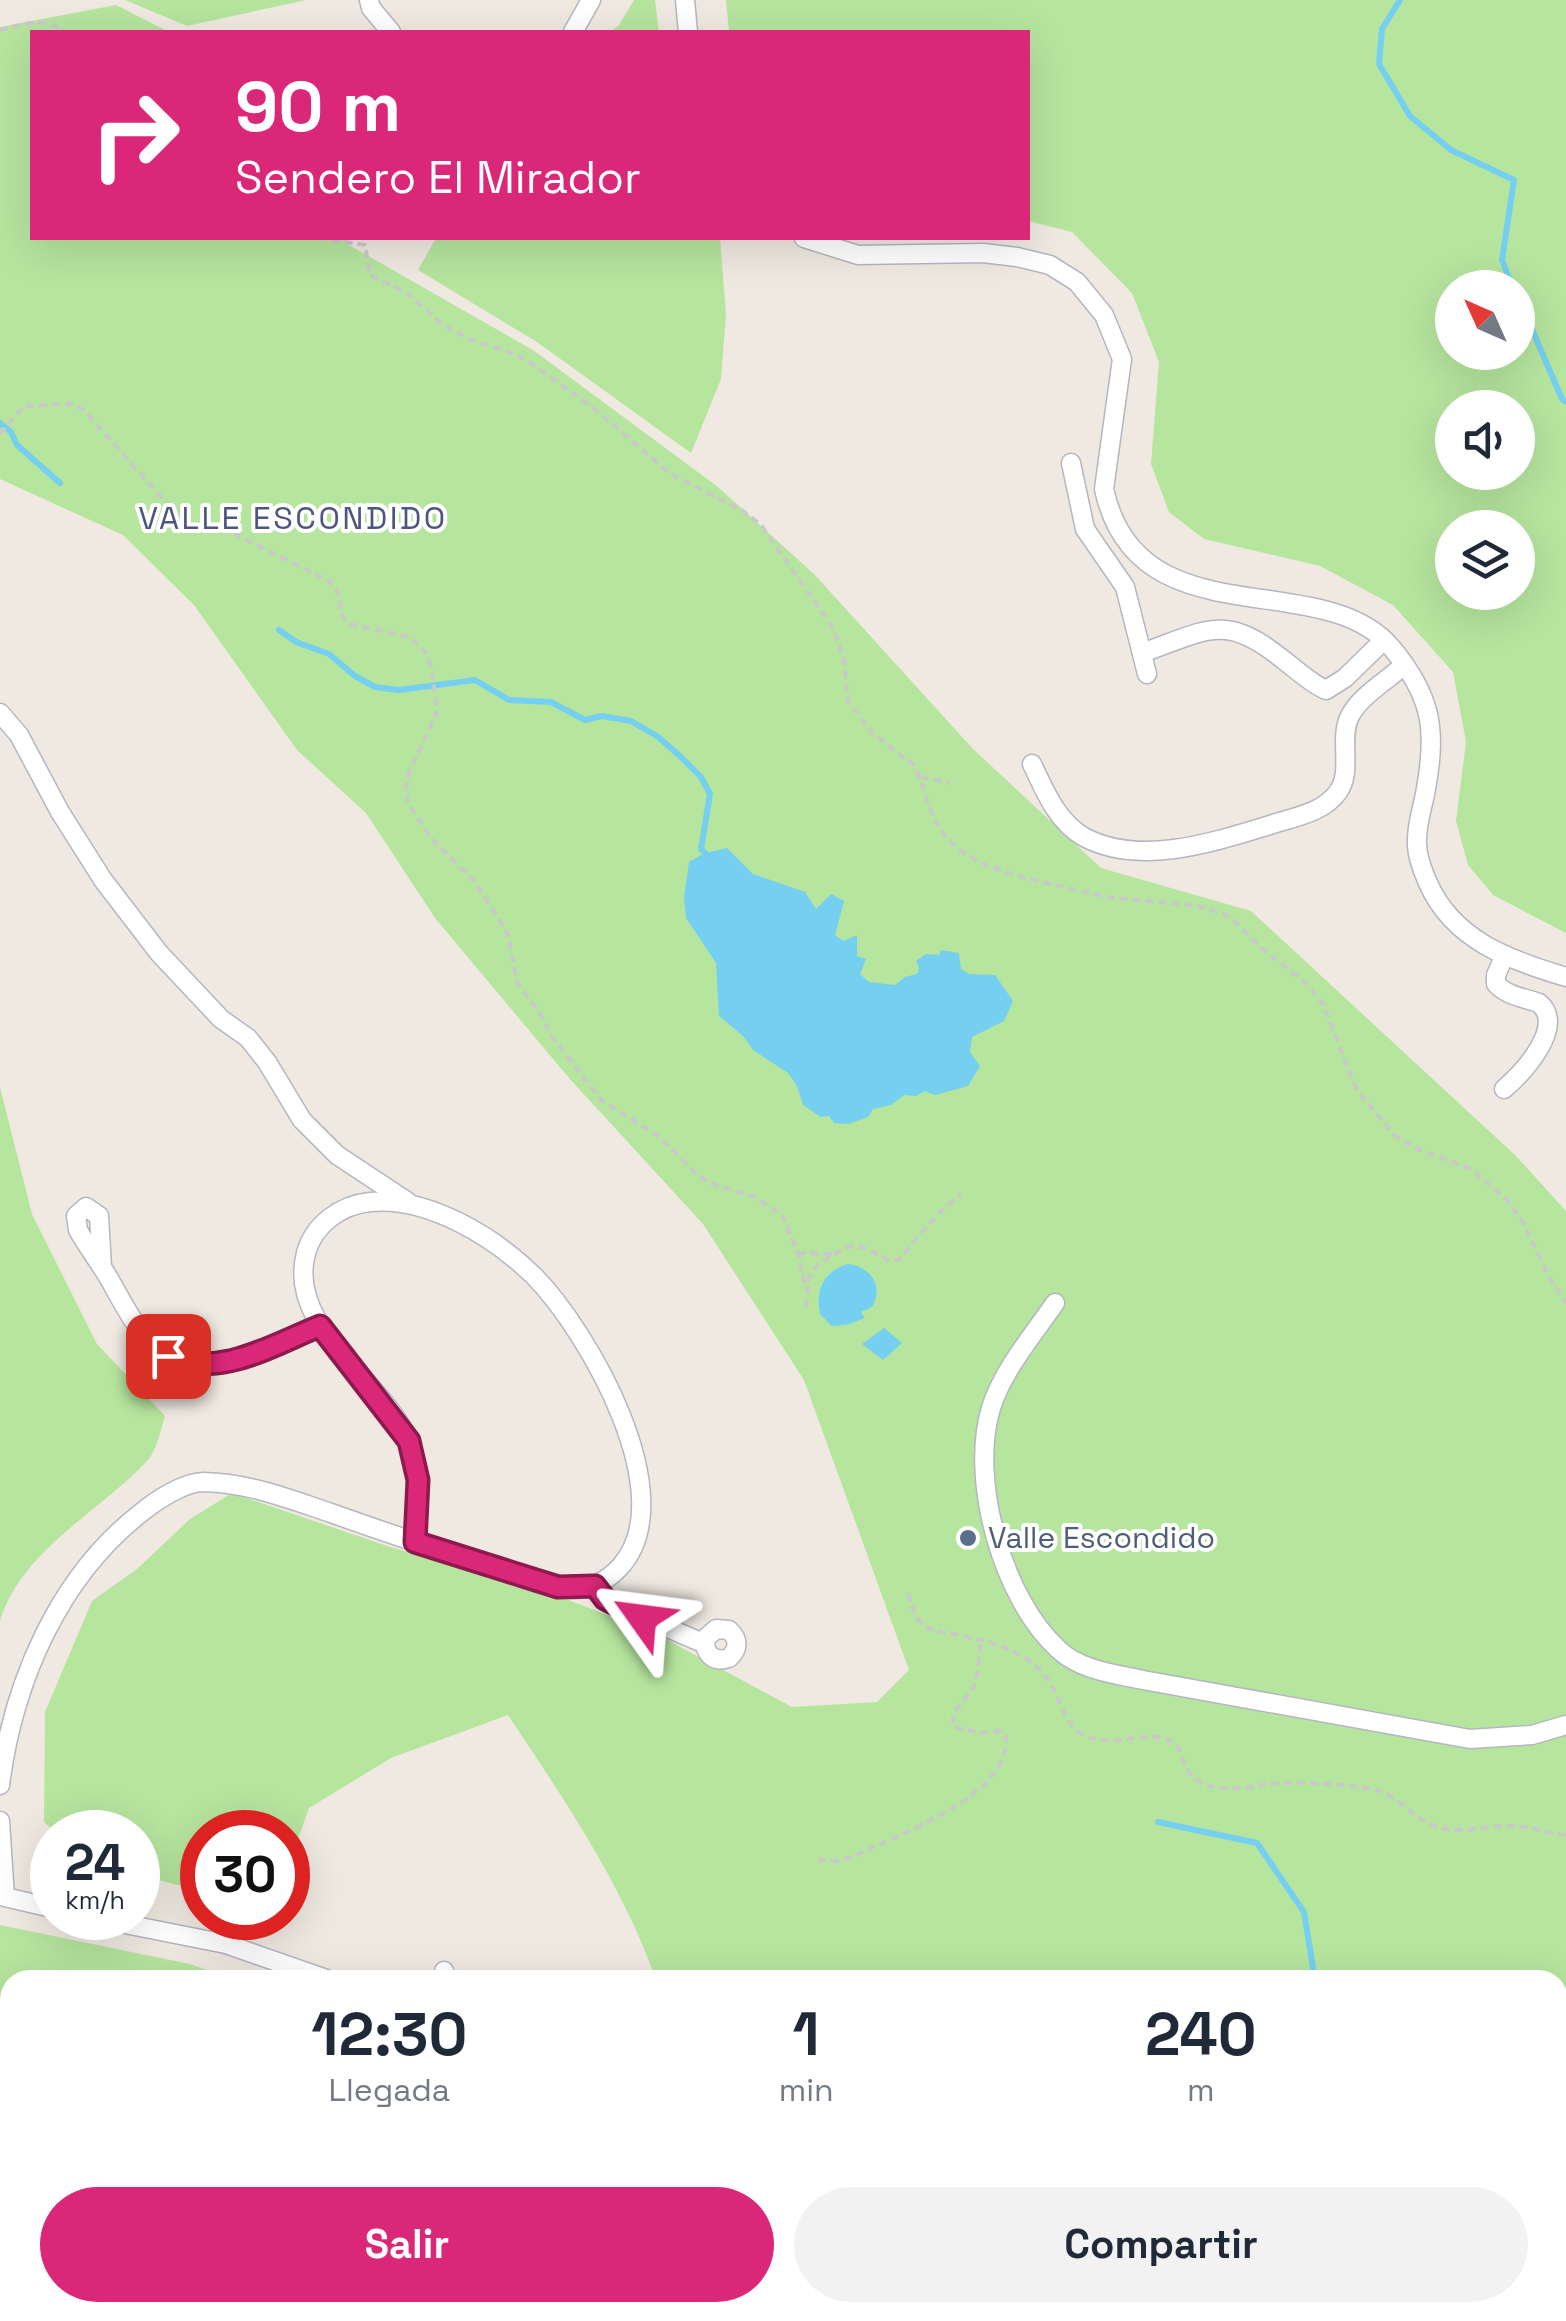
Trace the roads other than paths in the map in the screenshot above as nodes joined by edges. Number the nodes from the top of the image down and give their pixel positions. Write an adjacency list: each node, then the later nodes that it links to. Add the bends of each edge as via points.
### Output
1 (369, 0): 4 (street)
2 (591, 0): 5 (street)
3 (685, 0): 6 (street)
4 (389, 30)
5 (574, 30)
6 (688, 30)
7 (810, 240): 9 (street, via 858,255 1018,257 1050,264 1077,282 1104,315 1122,359 1104,489 1125,538 1152,564 1190,585 1335,613)
8 (1071, 463): 10 (street, via 1085,529 1120,576)
9 (1384, 640): 11 (street); 13 (street)
10 (1142, 653): 12 (street); 13 (street, via 1207,630 1237,629 1317,686)
11 (1404, 665): 14 (street); 17 (street, via 1427,702 1432,729 1416,841 1422,868 1453,922)
12 (1147, 674)
13 (1333, 687): 14 (street)
14 (1354, 710): 16 (street, via 1343,740 1340,790 1329,801 1180,849 1104,846 1080,835 1058,814)
15 (0, 713): 20 (street, via 130,917 220,1019 248,1038 302,1120)
16 (1032, 764)
17 (1504, 955): 18 (street); 19 (street, via 1496,984 1545,1005 1560,1026 1556,1045)
18 (1566, 977)
19 (1504, 1089)
20 (370, 1178): 21 (street); 22 (street)
21 (361, 1204): 22 (street); 25 (street, via 331,1216 305,1256 304,1290)
22 (412, 1204): 27 (street, via 470,1230 535,1277 573,1327 612,1398 636,1466 641,1516 627,1558)
23 (102, 1267): 25 (street, via 139,1333 179,1361 224,1364)
24 (1055, 1303): 29 (street, via 991,1407 984,1454 988,1506 1006,1566 1031,1618 1060,1652 1096,1670 1143,1680 1470,1738 1532,1735)
25 (320, 1326): 26 (street, via 409,1441 418,1480)
26 (415, 1542): 27 (street, via 558,1587); 30 (street, via 249,1486 198,1482 155,1502 94,1558 48,1626 19,1693)
27 (595, 1586): 28 (street, via 613,1604)
28 (705, 1644)
29 (1566, 1725)
30 (0, 1786)
31 (0, 1821): 32 (street, via 5,1898)
32 (30, 1903)
33 (160, 1931): 34 (street, via 226,1944)
34 (300, 1970)

